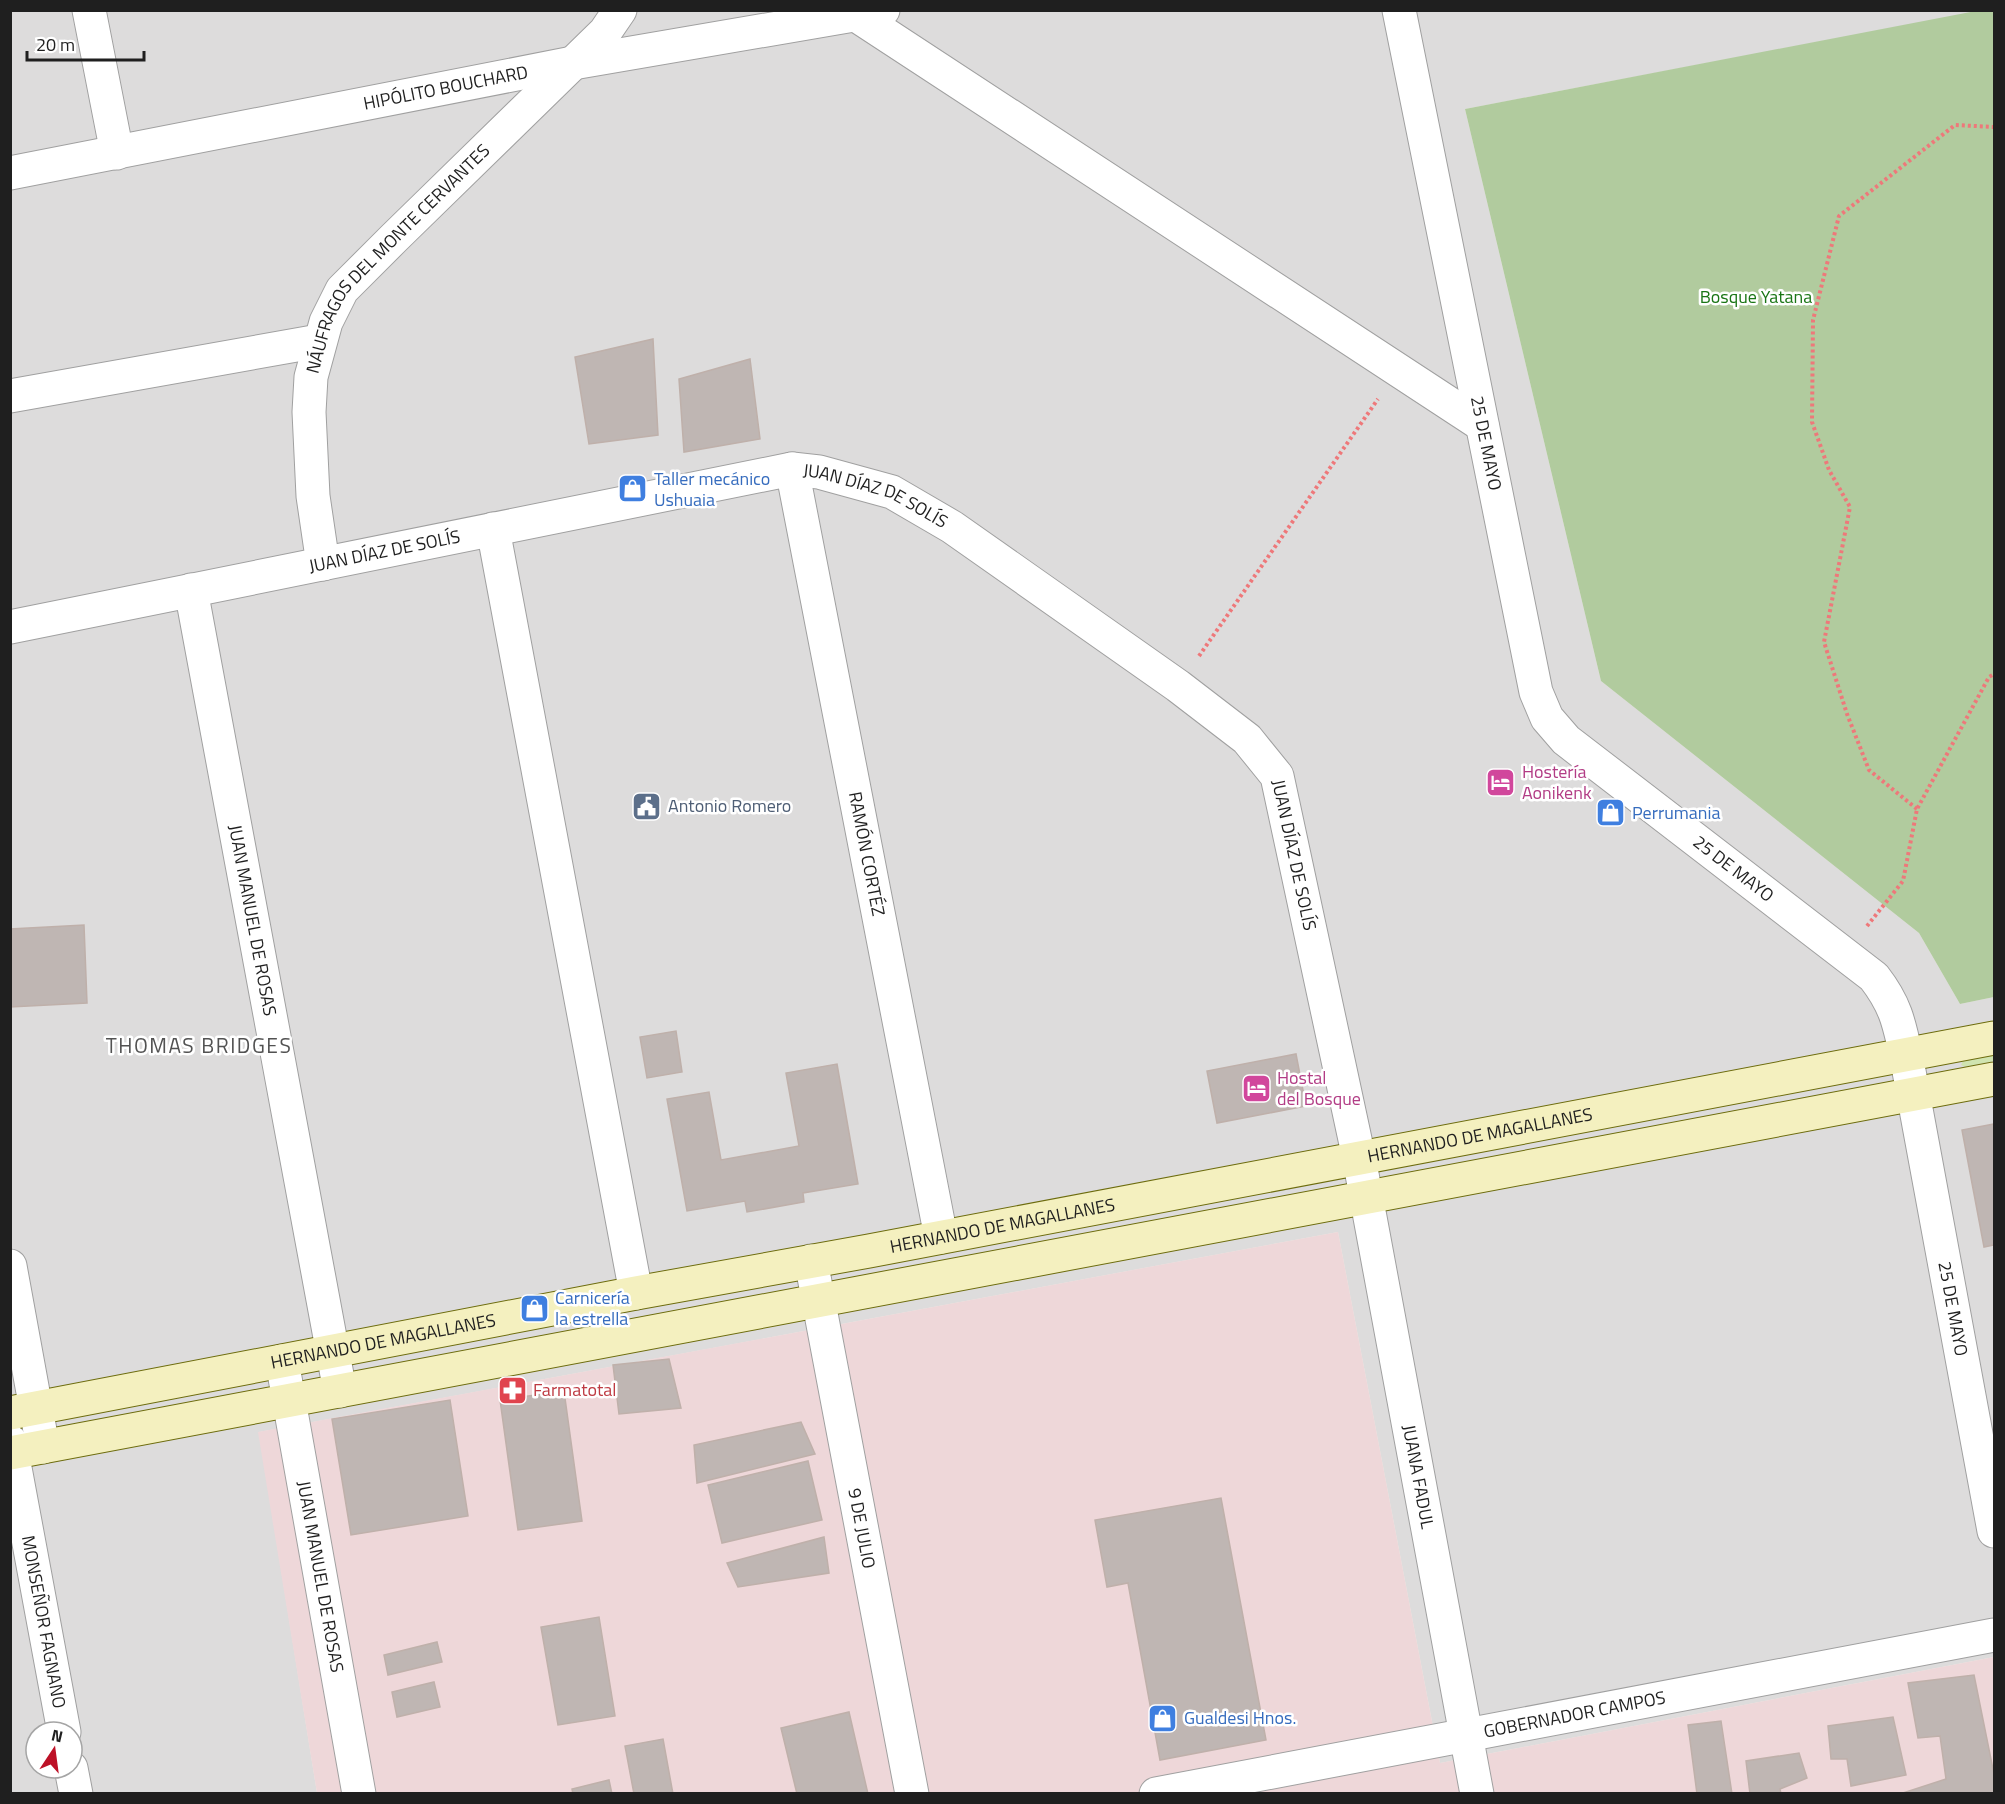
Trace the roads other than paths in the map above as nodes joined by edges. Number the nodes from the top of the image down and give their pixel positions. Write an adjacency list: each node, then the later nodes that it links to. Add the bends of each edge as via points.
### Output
1 (89, 10): 6 (street)
2 (620, 10): 5 (street, NÁUFRAGOS DEL MONTE CERVANTES, via 605,32)
3 (1399, 10): 10 (street, 25 DE MAYO)
4 (869, 13): 5 (street, HIPÓLITO BOUCHARD); 10 (street)
5 (573, 63): 6 (street, HIPÓLITO BOUCHARD); 8 (street, NÁUFRAGOS DEL MONTE CERVANTES, via 342,290)
6 (117, 153): 7 (street, HIPÓLITO BOUCHARD)
7 (10, 173)
8 (319, 341): 9 (street); 13 (street, NÁUFRAGOS DEL MONTE CERVANTES, via 309,412 313,496)
9 (10, 396)
10 (1482, 425): 17 (street, 25 DE MAYO, via 1536,692 1547,718 1566,740 1874,977 1898,1017)
11 (792, 469): 12 (street, JUAN DÍAZ DE SOLÍS); 20 (street, JUAN DÍAZ DE SOLÍS, via 819,472 892,492 952,527 1247,739 1277,776); 22 (street, RAMÓN CORTÉZ)
12 (493, 529): 13 (street, JUAN DÍAZ DE SOLÍS); 25 (street)
13 (323, 564): 14 (street, JUAN DÍAZ DE SOLÍS)
14 (191, 590): 15 (street, JUAN DÍAZ DE SOLÍS); 27 (street, JUAN MANUEL DE ROSAS)
15 (10, 627)
16 (1995, 1038): 17 (main road, HERNANDO DE MAGALLANES)
17 (1906, 1055): 19 (street, 25 DE MAYO); 20 (main road, HERNANDO DE MAGALLANES)
18 (1995, 1079): 19 (main road)
19 (1913, 1094): 21 (main road); 33 (street, 25 DE MAYO)
20 (1359, 1158): 21 (street, JUANA FADUL); 22 (main road, HERNANDO DE MAGALLANES)
21 (1366, 1197): 26 (main road); 36 (street, JUANA FADUL)
22 (941, 1237): 23 (main road, HERNANDO DE MAGALLANES)
23 (811, 1261): 25 (main road, HERNANDO DE MAGALLANES); 26 (street, 9 DE JULIO)
24 (10, 1266): 31 (street, MONSEÑOR FAGNANO)
25 (636, 1293): 27 (main road, HERNANDO DE MAGALLANES)
26 (818, 1300): 29 (main road); 38 (street, 9 DE JULIO)
27 (333, 1352): 28 (main road, HERNANDO DE MAGALLANES); 29 (street, JUAN MANUEL DE ROSAS)
28 (282, 1361): 30 (street, JUAN MANUEL DE ROSAS); 31 (main road, HERNANDO DE MAGALLANES)
29 (340, 1391): 30 (main road)
30 (290, 1400): 32 (main road); 37 (street, JUAN MANUEL DE ROSAS)
31 (23, 1410): 32 (street, MONSEÑOR FAGNANO)
32 (19, 1448): 35 (street, MONSEÑOR FAGNANO)
33 (1995, 1531)
34 (1995, 1635): 36 (street, GOBERNADOR CAMPOS)
35 (62, 1720)
36 (1466, 1735): 39 (street, GOBERNADOR CAMPOS); 40 (street, JUANA FADUL)
37 (359, 1794)
38 (912, 1794)
39 (1156, 1794)
40 (1477, 1794)

